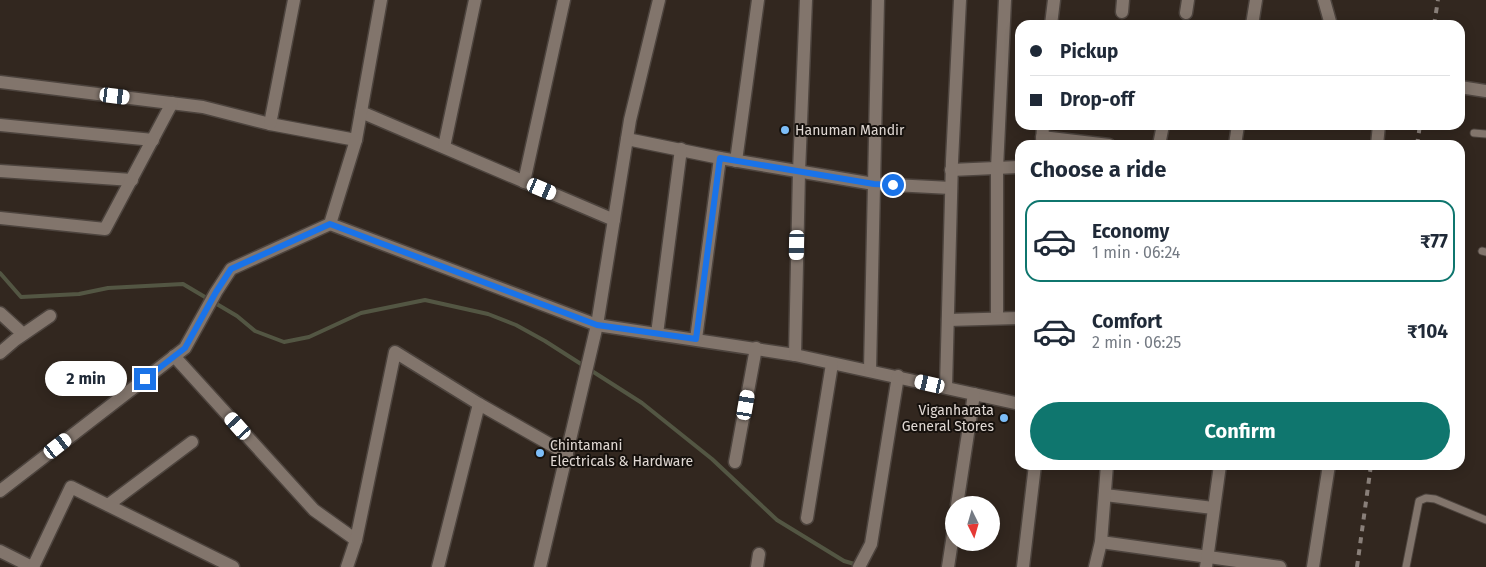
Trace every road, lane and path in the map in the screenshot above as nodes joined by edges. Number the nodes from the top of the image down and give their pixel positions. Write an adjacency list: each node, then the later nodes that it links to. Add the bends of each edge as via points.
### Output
1 (294, 0): 24 (street)
2 (381, 0): 23 (street)
3 (475, 0): 33 (street)
4 (564, 0): 43 (street)
5 (658, 0): 31 (street)
6 (758, 0): 36 (street)
7 (806, 0): 41 (street)
8 (878, 0): 44 (street)
9 (960, 0): 39 (street)
10 (1004, 0): 37 (street)
11 (1054, 0): 16 (street)
12 (1188, 0): 15 (street)
13 (1256, 0): 17 (street)
14 (1324, 0): 18 (street)
15 (1186, 13)
16 (1052, 20)
17 (1253, 20)
18 (1330, 20)
19 (0, 82): 22 (street)
20 (1465, 88): 21 (street)
21 (1486, 91)
22 (172, 103): 24 (street); 29 (street)
23 (361, 112): 30 (street); 33 (street)
24 (270, 124): 30 (street)
25 (0, 125): 29 (street)
26 (1474, 132): 27 (lane)
27 (1486, 134)
28 (1042, 136): 32 (street)
29 (153, 140): 42 (street)
30 (356, 140): 48 (street)
31 (627, 140): 34 (street); 47 (street)
32 (1072, 140)
33 (444, 148): 43 (street)
34 (680, 149): 35 (street); 56 (street)
35 (720, 158): 36 (street); 57 (street)
36 (736, 161): 41 (street)
37 (997, 168): 38 (street); 39 (street); 51 (street)
38 (1015, 168)
39 (952, 170): 45 (street)
40 (0, 171): 42 (street)
41 (799, 172): 44 (street); 60 (street)
42 (132, 180): 46 (street, via 105,229)
43 (524, 182): 47 (street)
44 (874, 184): 45 (street); 63 (street)
45 (951, 188): 53 (street)
46 (0, 218)
47 (614, 220): 54 (street)
48 (330, 224): 54 (street); 61 (street, via 231,269 185,348)
49 (0, 313): 55 (street)
50 (50, 316): 55 (street)
51 (997, 318): 52 (street); 53 (street)
52 (1015, 318)
53 (948, 320): 65 (street)
54 (597, 325): 56 (street); 70 (street)
55 (23, 334): 59 (street)
56 (657, 334): 57 (street)
57 (696, 339): 58 (street)
58 (756, 348): 60 (street); 71 (street)
59 (0, 353)
60 (795, 355): 62 (street)
61 (174, 356): 76 (street); 83 (street, via 314,510)
62 (832, 364): 63 (street); 81 (street)
63 (870, 370): 64 (street)
64 (898, 376): 65 (street); 88 (street, via 871,544)
65 (946, 387): 66 (street)
66 (974, 394): 67 (street); 78 (street)
67 (1015, 403)
68 (479, 404): 70 (street); 83 (street, via 396,352); 93 (street)
69 (192, 442): 79 (street)
70 (567, 454): 94 (street)
71 (735, 462)
72 (1034, 470): 97 (street)
73 (1108, 470): 77 (street)
74 (1219, 470): 80 (street)
75 (1327, 470): 100 (street)
76 (0, 491)
77 (1105, 495): 80 (street); 84 (street)
78 (958, 496)
79 (108, 505): 90 (street, via 71,487); 91 (street)
80 (1213, 508): 89 (street)
81 (807, 518)
82 (1486, 520): 101 (lane, via 1435,499 1419,500)
83 (356, 540): 92 (street)
84 (1101, 542): 89 (street); 98 (street)
85 (0, 551): 90 (street)
86 (950, 551): 96 (street)
87 (759, 554): 95 (street)
88 (862, 562)
89 (1207, 562): 99 (street)
90 (33, 567)
91 (233, 567)
92 (347, 567)
93 (438, 567)
94 (540, 567)
95 (757, 567)
96 (948, 567)
97 (1023, 567)
98 (1095, 567)
99 (1280, 567)
100 (1313, 567)
101 (1406, 567)

